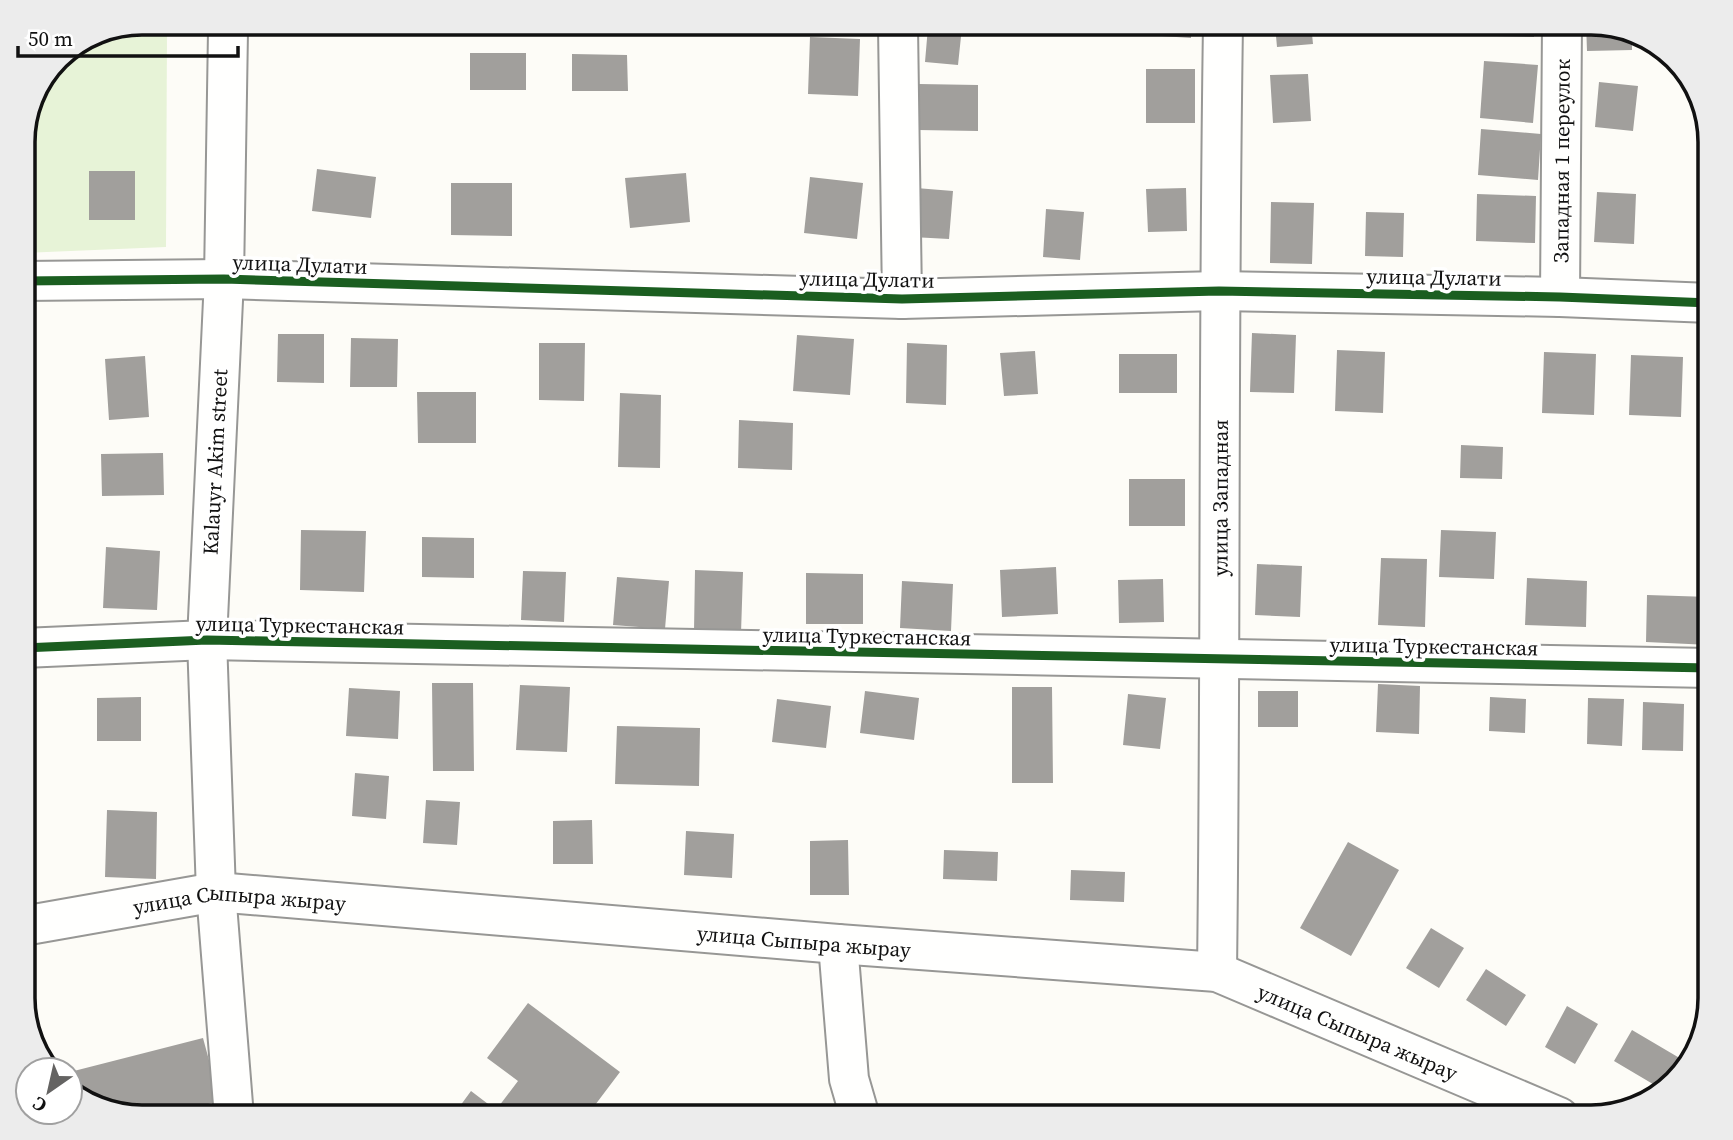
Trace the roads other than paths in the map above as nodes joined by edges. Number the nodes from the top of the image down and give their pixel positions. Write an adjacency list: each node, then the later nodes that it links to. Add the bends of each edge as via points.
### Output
1 (228, 35): 5 (street, Kalauyr Akim street)
2 (898, 35): 9 (street)
3 (1223, 35): 7 (street, улица Западная)
4 (1562, 35): 8 (street, Западная 1 переулок)
5 (224, 279): 6 (street, улица Дулати); 9 (street, улица Дулати); 11 (street, Kalauyr Akim street)
6 (35, 281)
7 (1219, 291): 8 (street, улица Дулати); 9 (street, улица Дулати); 13 (street, улица Западная)
8 (1560, 297): 10 (street, улица Дулати)
9 (902, 299)
10 (1698, 303)
11 (206, 640): 12 (street, улица Туркестанская); 13 (street, улица Туркестанская); 15 (street, Kalauyr Akim street)
12 (35, 647)
13 (1221, 660): 14 (street, улица Туркестанская); 18 (street, улица Западная)
14 (1698, 668)
15 (216, 892): 16 (street, улица Сыпыра жырау); 17 (street, улица Сыпыра жырау); 19 (street, Kalauyr Akim street)
16 (35, 924)
17 (838, 944): 18 (street, улица Сыпыра жырау); 20 (street, via 849,1079)
18 (1217, 972): 21 (street, улица Сыпыра жырау)
19 (233, 1105)
20 (857, 1105)
21 (1531, 1105)

